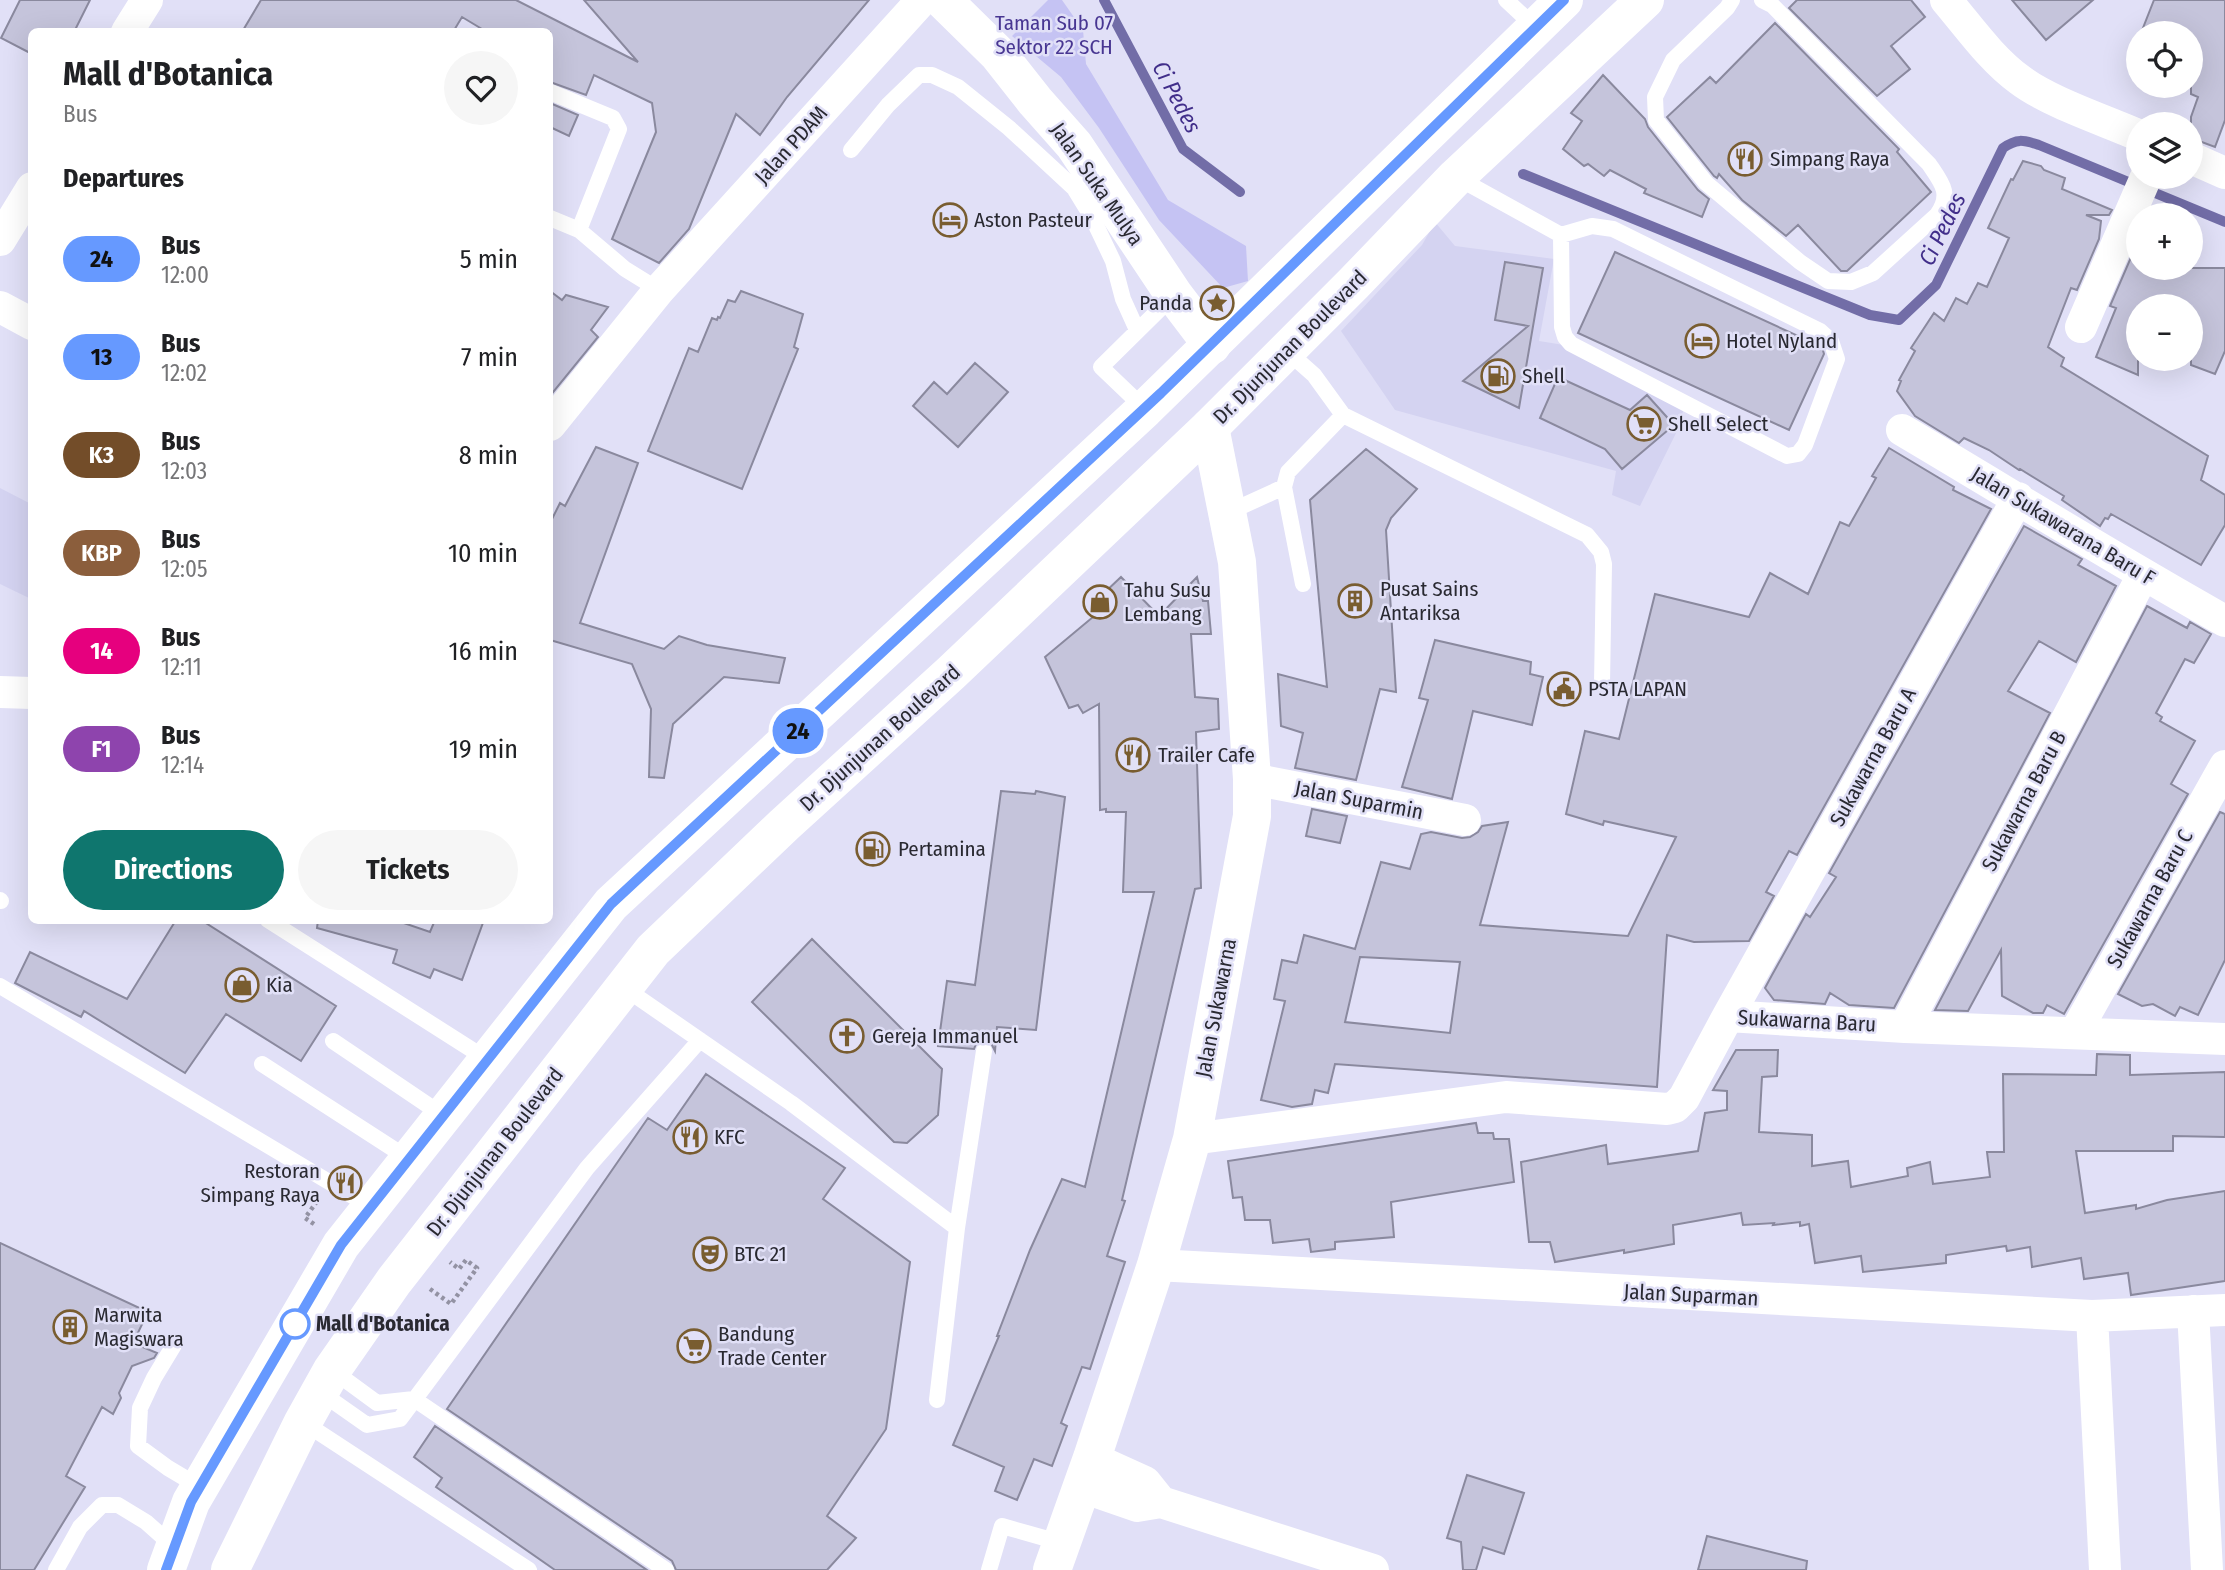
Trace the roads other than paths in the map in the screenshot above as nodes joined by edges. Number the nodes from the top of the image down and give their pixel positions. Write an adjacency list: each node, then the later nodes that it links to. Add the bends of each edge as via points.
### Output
1 (147, 0): 11 (street)
2 (922, 0): 24 (street, Jalan PDAM)
3 (943, 0): 25 (main road, Jalan Suka Mulya, via 998,54 1074,145)
4 (1506, 0): 10 (lane)
5 (1564, 0): 10 (main road)
6 (1645, 0): 17 (main road, Dr. Djunjunan Boulevard)
7 (1733, 0): 8 (lane, via 1673,60 1655,97 1656,120 1706,183 1800,262 1828,281 1851,282 1873,274 1937,215 1943,207 1943,185 1929,164)
8 (1762, 0)
9 (1946, 0): 13 (street, via 2021,82)
10 (1535, 27): 30 (main road)
11 (130, 28)
12 (553, 93): 21 (lane, via 613,118 619,129)
13 (2126, 130)
14 (851, 150): 29 (lane, via 919,75 932,75 958,87 1074,188 1114,261)
15 (2203, 162): 16 (street)
16 (2223, 168)
17 (1456, 177): 22 (lane); 31 (main road, Dr. Djunjunan Boulevard)
18 (2140, 189): 28 (street)
19 (28, 194): 23 (street)
20 (553, 219): 21 (lane)
21 (579, 230): 24 (lane, via 625,269)
22 (1561, 235): 22 (lane, via 1592,226 1613,229 1820,331 1837,359 1798,454 1787,456 1571,344 1562,327)
23 (0, 240)
24 (659, 290): 34 (street, Jalan PDAM)
25 (1174, 295): 29 (lane); 30 (main road, Jalan Suka Mulya)
26 (0, 307): 27 (street)
27 (28, 322)
28 (2081, 327)
29 (1137, 330): 32 (lane, via 1101,367)
30 (1212, 345): 32 (main road)
31 (1286, 350): 33 (lane, via 1314,375); 35 (main road, Dr. Djunjunan Boulevard)
32 (1144, 409): 59 (main road, via 611,904)
33 (1343, 415): 37 (lane, via 1288,472); 43 (lane, via 1587,534 1604,564)
34 (553, 421)
35 (1210, 427): 39 (main road, Jalan Sukawarna); 51 (main road, Dr. Djunjunan Boulevard, via 774,834 653,950)
36 (1902, 430): 38 (street, Jalan Sukawarana Baru F)
37 (1284, 487): 39 (lane); 41 (lane)
38 (2018, 498): 40 (street, Jalan Sukawarana Baru F); 52 (street, Sukawarna Baru A)
39 (1227, 513): 47 (main road, Jalan Sukawarna, via 1237,562)
40 (2143, 575): 42 (street, Jalan Sukawarana Baru F); 53 (street, Sukawarna Baru B)
41 (1303, 584)
42 (2225, 621)
43 (1602, 684)
44 (0, 692): 45 (street)
45 (28, 693)
46 (2225, 766): 54 (street, Sukawarna Baru C)
47 (1252, 779): 48 (street, Jalan Suparmin); 62 (main road, Jalan Sukawarna, via 1252,816)
48 (1465, 820)
49 (274, 924): 59 (lane)
50 (0, 986): 64 (lane)
51 (623, 987): 56 (lane); 71 (main road, Dr. Djunjunan Boulevard, via 394,1282)
52 (1728, 1016): 53 (street, Sukawarna Baru); 62 (street, Sukawarna Baru, via 1684,1098 1667,1109 1506,1097)
53 (1905, 1027): 54 (street, Sukawarna Baru)
54 (2075, 1033): 55 (street, Sukawarna Baru)
55 (2225, 1039)
56 (700, 1040): 65 (lane); 72 (lane, via 587,1168)
57 (333, 1041): 61 (lane)
58 (984, 1051): 65 (lane)
59 (488, 1060): 61 (main road)
60 (262, 1064): 63 (lane)
61 (444, 1116): 63 (main road)
62 (1192, 1139): 66 (main road, Jalan Sukawarna)
63 (409, 1159): 64 (main road)
64 (371, 1207): 75 (main road, via 341,1245)
65 (957, 1228): 73 (lane)
66 (1156, 1265): 69 (street, Jalan Suparman); 74 (main road, Jalan Sukawarna)
67 (2225, 1310): 68 (street, Jalan Suparman)
68 (2193, 1311): 69 (street, Jalan Suparman); 85 (street)
69 (2092, 1316): 84 (street)
70 (174, 1345): 75 (lane, via 140,1408 138,1446)
71 (318, 1395): 72 (lane, via 377,1403); 72 (lane, via 367,1425 400,1419); 79 (main road, Dr. Djunjunan Boulevard); 80 (lane)
72 (414, 1399): 81 (lane)
73 (937, 1400)
74 (1087, 1473): 77 (main road, Jalan Sukawarna); 83 (street, via 1137,1506 1161,1502)
75 (200, 1487): 76 (main road)
76 (170, 1559): 78 (lane, via 146,1522 118,1505 102,1505 80,1527)
77 (1061, 1561): 82 (lane, via 1002,1526)
78 (56, 1570)
79 (230, 1570)
80 (529, 1570)
81 (666, 1570)
82 (989, 1570)
83 (1373, 1570)
84 (2105, 1570)
85 (2207, 1570)

